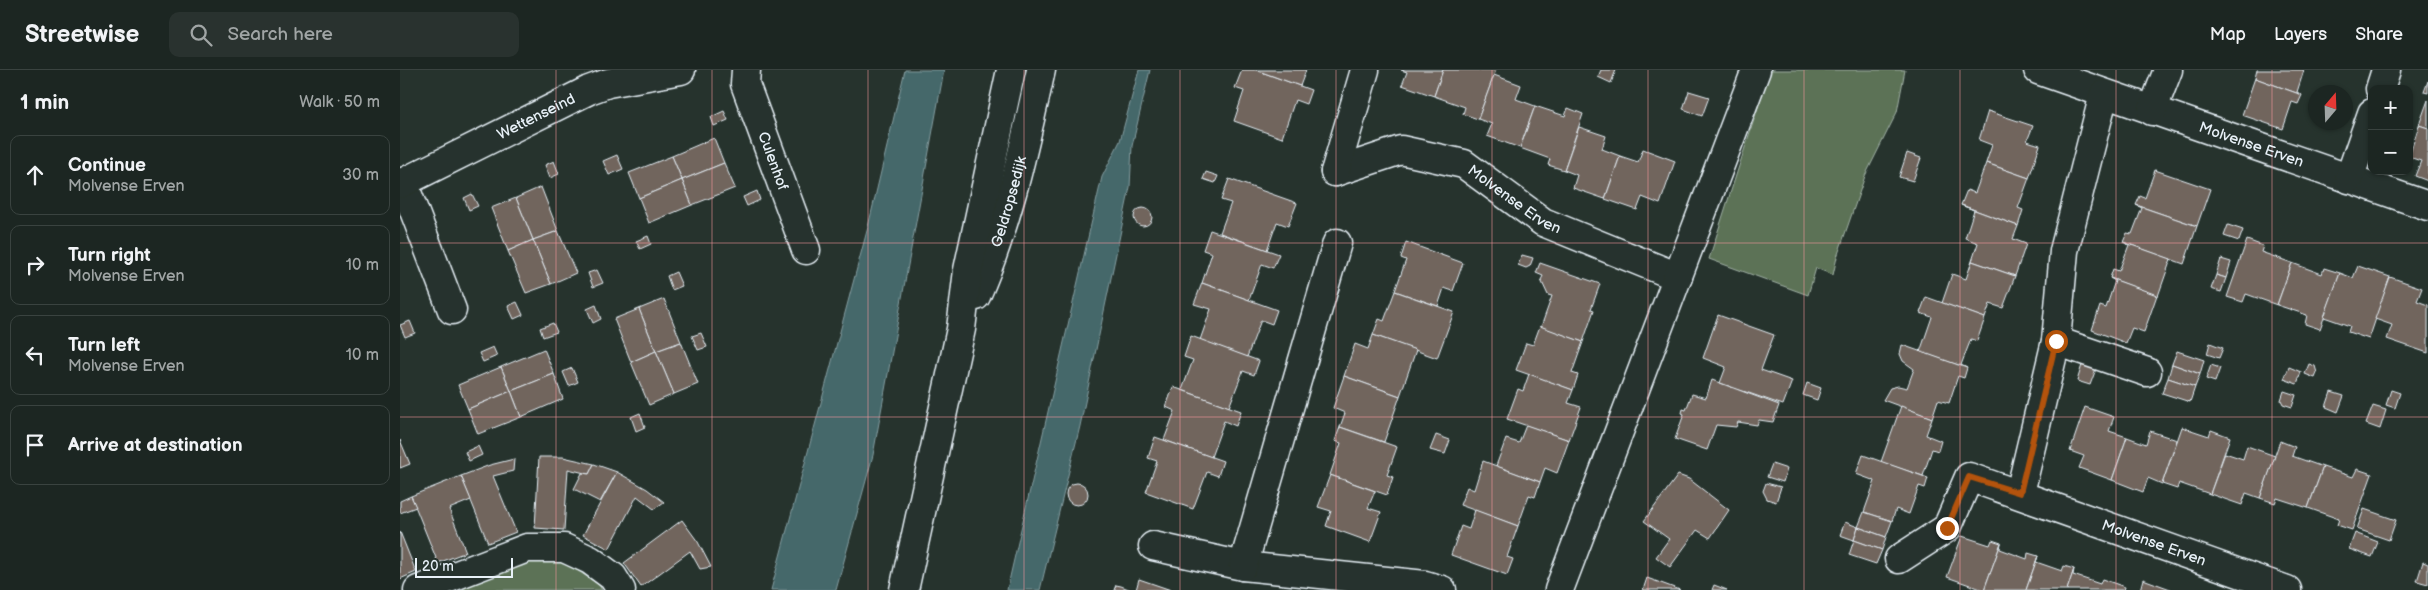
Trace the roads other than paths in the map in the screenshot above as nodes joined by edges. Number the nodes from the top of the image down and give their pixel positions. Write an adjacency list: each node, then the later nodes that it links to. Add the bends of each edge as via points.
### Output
1 (681, 70): 15 (street, Wettenseind, via 608,83 589,90)
2 (746, 70): 18 (street, Culenhof, via 745,84)
3 (1041, 70): 21 (street, Geldropsedijk, via 1015,186 986,273)
4 (1365, 70): 19 (street, Molvense Erven, via 1335,172 1402,150 1464,164 1543,222)
5 (1756, 70): 19 (street)
6 (2038, 70): 11 (street, Molvense Erven)
7 (2168, 70): 12 (street)
8 (2386, 70): 10 (street)
9 (1007, 71): 21 (street, Geldropsedijk, via 968,270)
10 (2381, 85)
11 (2104, 94): 12 (street, Molvense Erven); 22 (street, via 2064,250)
12 (2152, 111): 14 (street, Molvense Erven)
13 (2368, 124): 14 (street)
14 (2349, 179): 16 (street, Molvense Erven)
15 (402, 183): 20 (street)
16 (2428, 206)
17 (1337, 242): 27 (street)
18 (806, 250)
19 (1678, 277): 32 (street)
20 (452, 310)
21 (961, 329): 30 (street, Geldropsedijk)
22 (2056, 341): 23 (street); 24 (street)
23 (2147, 372)
24 (2020, 493): 26 (street, Molvense Erven, via 1969,477 1947,528); 33 (street, Molvense Erven)
25 (1154, 546): 27 (street)
26 (1899, 559)
27 (1243, 566): 31 (street, via 1425,585)
28 (418, 590): 29 (street, via 527,548 564,548 573,552 613,577)
29 (621, 590)
30 (904, 590)
31 (1442, 590)
32 (1559, 590)
33 (2287, 590)

